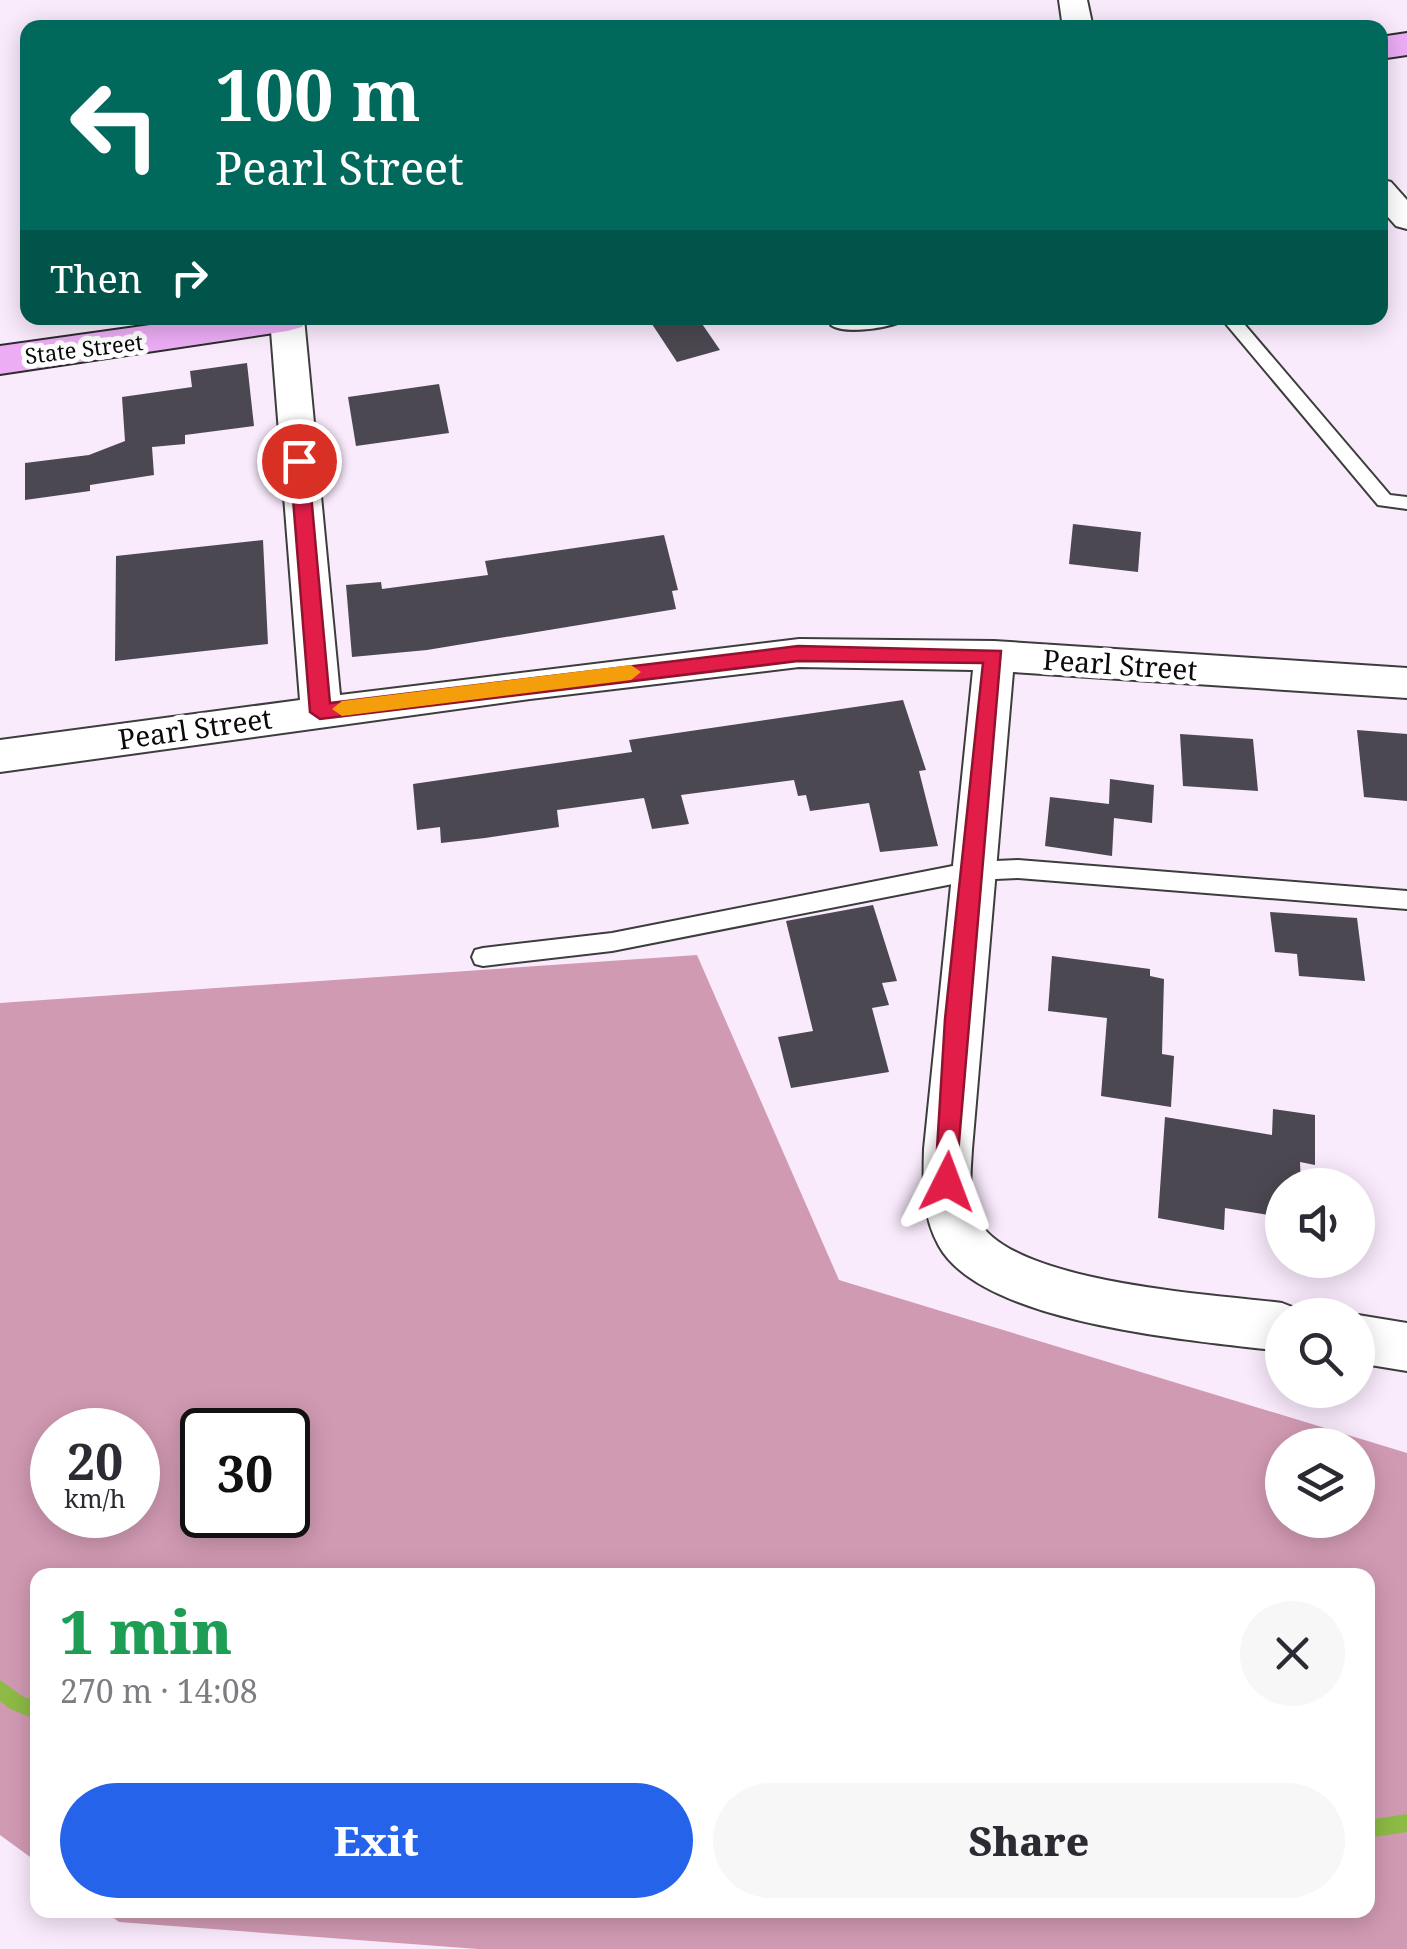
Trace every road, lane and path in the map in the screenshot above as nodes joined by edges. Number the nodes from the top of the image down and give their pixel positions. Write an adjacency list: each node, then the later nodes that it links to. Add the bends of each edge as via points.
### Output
1 (239, 325): 4 (main road, State Street)
2 (288, 325): 8 (street)
3 (1236, 325): 5 (lane, via 1385,500)
4 (0, 360)
5 (1407, 503)
6 (994, 656): 7 (street, Pearl Street); 8 (street, Pearl Street, via 798,653); 10 (street)
7 (1407, 683)
8 (320, 712): 9 (street, Pearl Street)
9 (0, 756)
10 (972, 871): 11 (lane, via 1018,869); 12 (lane, via 612,942); 13 (street, via 948,1149 947,1182 959,1236 1002,1271 1059,1292 1153,1312)
11 (1407, 900)
12 (483, 957)
13 (1265, 1324)
14 (1375, 1342): 15 (street)
15 (1407, 1348)

